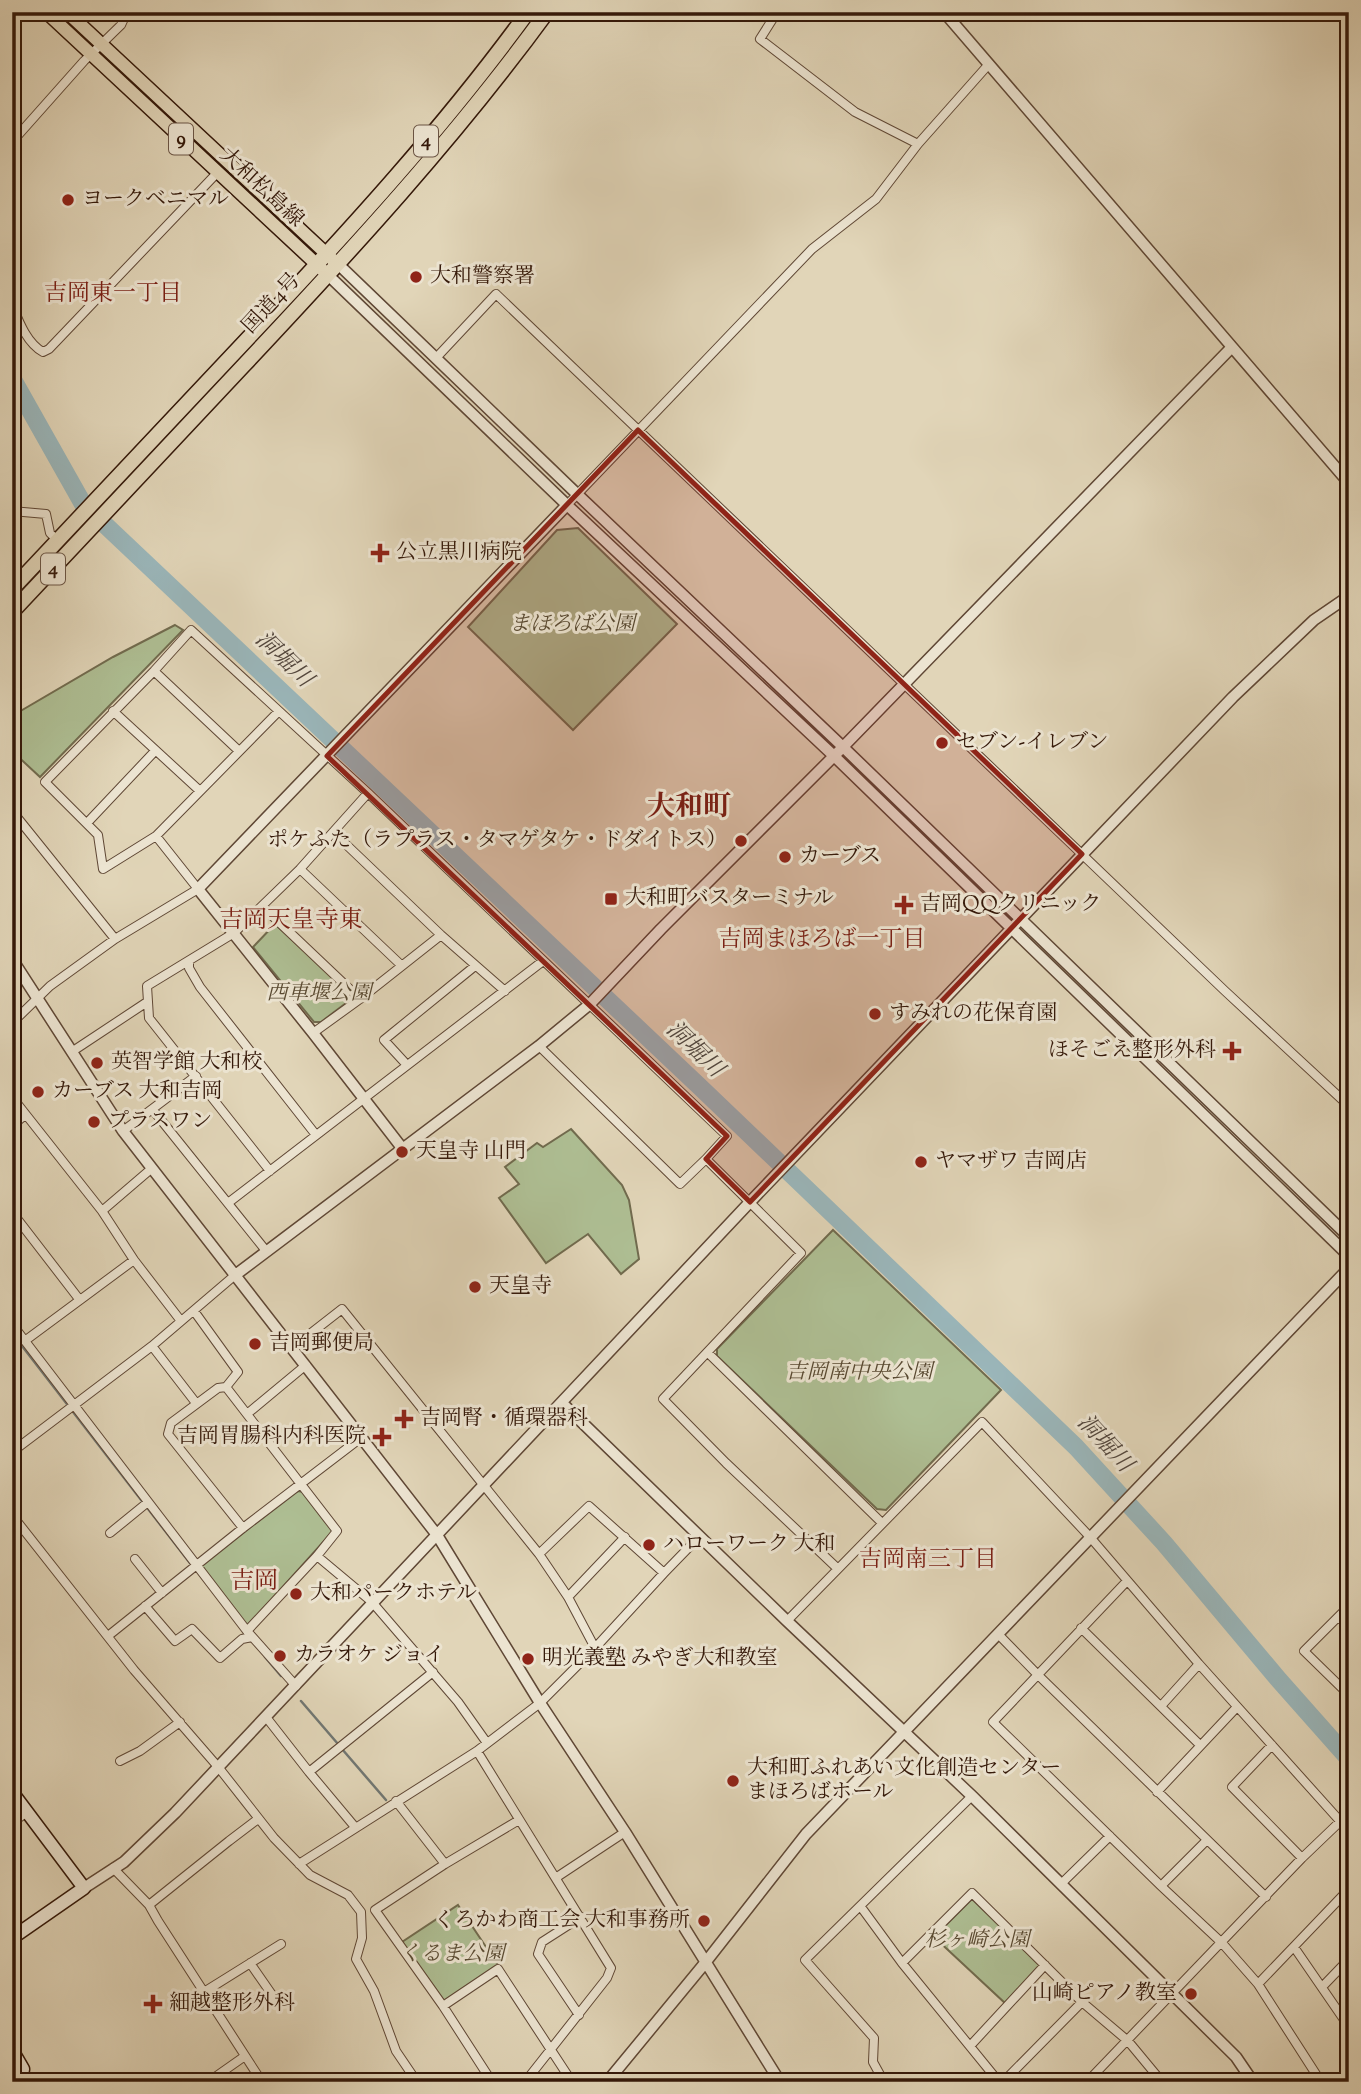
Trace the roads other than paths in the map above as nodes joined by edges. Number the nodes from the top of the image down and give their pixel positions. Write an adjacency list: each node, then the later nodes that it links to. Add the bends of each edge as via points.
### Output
1 (46, 12): 9 (main road, 大和松島線 / 9)
2 (67, 12): 8 (main road, 大和松島線 / 9)
3 (127, 12): 8 (street, via 121,25)
4 (528, 12): 14 (highway, 国道4号 / 4)
5 (547, 12): 14 (highway, 国道4号 / 4, via 437,153)
6 (777, 12): 12 (street, via 760,39 855,112)
7 (944, 12): 10 (street)
8 (101, 44): 9 (street); 14 (main road, 大和松島線 / 9)
9 (90, 54): 11 (street); 13 (main road, 大和松島線 / 9)
10 (989, 64): 12 (street); 17 (street)
11 (12, 142)
12 (918, 144): 19 (street, via 876,199 813,249)
13 (217, 173): 15 (main road, 大和松島線 / 9); 16 (street, via 49,349 35,348)
14 (333, 259): 15 (highway, 国道4号 / 4); 18 (street)
15 (322, 270): 22 (street); 24 (highway, 国道4号 / 4)
16 (12, 305)
17 (1233, 346): 20 (street); 30 (street)
18 (436, 358): 19 (street, via 496,294); 21 (street)
19 (638, 430): 21 (street); 30 (street)
20 (1349, 483)
21 (577, 494): 22 (street); 33 (street)
22 (567, 505): 36 (street); 37 (street)
23 (12, 511): 25 (street, via 46,514 50,533)
24 (89, 519): 25 (highway, 国道4号 / 4); 28 (highway, 国道4号 / 4)
25 (58, 541): 26 (highway, 国道4号 / 4)
26 (12, 589)
27 (1349, 596): 44 (street, via 1281,649)
28 (12, 612)
29 (154, 671): 31 (street); 32 (street, via 191,631); 35 (street)
30 (904, 682): 33 (street); 44 (street)
31 (113, 711): 34 (street); 41 (street, via 45,782)
32 (278, 712): 35 (street); 36 (street)
33 (843, 747): 37 (street); 48 (street)
34 (155, 751): 38 (street); 41 (street)
35 (239, 751): 38 (street)
36 (327, 756): 39 (street); 46 (street)
37 (834, 756): 49 (street); 61 (street)
38 (200, 791): 43 (street)
39 (368, 793): 42 (street); 55 (street)
40 (12, 811): 52 (street)
41 (87, 823): 43 (street, via 98,835 103,869)
42 (333, 832): 45 (street); 51 (street)
43 (156, 836): 46 (street)
44 (1082, 855): 48 (street); 71 (street)
45 (300, 869): 47 (street); 56 (street)
46 (198, 889): 50 (street); 52 (street)
47 (263, 906): 50 (street); 60 (street)
48 (1020, 919): 49 (street); 85 (street)
49 (1011, 929): 81 (street); 87 (street)
50 (234, 933): 54 (street); 64 (street)
51 (440, 935): 56 (street); 57 (street)
52 (115, 939): 59 (street)
53 (12, 959): 59 (street)
54 (190, 961): 62 (street, via 147,986); 76 (street, via 200,987)
55 (543, 961): 58 (street); 61 (street)
56 (401, 965): 60 (street)
57 (475, 966): 58 (street); 67 (street, via 384,1040)
58 (505, 991): 67 (street)
59 (38, 998): 63 (street); 66 (street)
60 (360, 999): 64 (street)
61 (594, 1000): 65 (street); 78 (street, via 727,1136)
62 (147, 1002): 66 (street); 68 (street, via 149,1018)
63 (12, 1023)
64 (313, 1033): 70 (street)
65 (539, 1046): 77 (street); 78 (street, via 680,1184)
66 (73, 1051): 75 (street)
67 (407, 1065): 70 (street)
68 (195, 1076): 72 (street); 80 (street)
69 (12, 1097): 73 (street)
70 (363, 1099): 76 (street); 77 (street)
71 (1349, 1106)
72 (153, 1110): 75 (street); 82 (street)
73 (25, 1115): 74 (street); 84 (street)
74 (12, 1126)
75 (123, 1131): 79 (street)
76 (316, 1135): 80 (street)
77 (402, 1149): 86 (street)
78 (706, 1159): 81 (street)
79 (151, 1169): 84 (street); 90 (street)
80 (270, 1171): 82 (street)
81 (750, 1202): 98 (street, via 801,1253); 102 (street)
82 (229, 1203): 86 (street)
83 (12, 1210): 91 (street)
84 (102, 1211): 88 (street)
85 (1349, 1237)
86 (267, 1252): 90 (street)
87 (1349, 1256)
88 (134, 1260): 91 (street); 93 (street)
89 (1349, 1268): 117 (street)
90 (234, 1276): 92 (street); 97 (street)
91 (79, 1299): 95 (street)
92 (194, 1311): 93 (street); 100 (street, via 238,1372)
93 (181, 1321): 96 (street)
94 (12, 1324): 95 (street)
95 (26, 1340): 103 (street)
96 (152, 1346): 101 (street); 103 (street)
97 (292, 1348): 99 (street); 108 (street, via 342,1309)
98 (708, 1353): 111 (street); 122 (street, via 663,1399)
99 (306, 1365): 104 (street); 105 (street)
100 (226, 1387): 101 (street); 104 (street)
101 (196, 1403): 112 (street, via 170,1423 168,1434)
102 (562, 1403): 108 (street); 115 (street)
103 (73, 1405): 106 (street); 109 (street)
104 (247, 1414): 107 (street)
105 (362, 1437): 107 (street); 114 (street)
106 (12, 1452)
107 (302, 1483): 112 (street); 119 (street, via 337,1531)
108 (483, 1486): 114 (street); 118 (street)
109 (148, 1503): 113 (street); 121 (street)
110 (12, 1515): 135 (street)
111 (881, 1522): 117 (street, via 982,1422); 122 (street)
112 (243, 1528): 121 (street)
113 (110, 1533)
114 (437, 1535): 127 (street); 143 (street)
115 (700, 1536): 123 (street); 131 (street)
116 (625, 1537): 118 (street, via 589,1506); 123 (street); 126 (street)
117 (1090, 1538): 124 (street); 134 (street)
118 (540, 1554): 126 (street)
119 (317, 1556): 127 (street); 136 (street)
120 (135, 1559): 125 (street)
121 (196, 1565): 125 (street); 136 (street)
122 (837, 1568): 131 (street)
123 (664, 1573): 137 (street)
124 (1128, 1581): 133 (street); 138 (street)
125 (162, 1593): 128 (street)
126 (568, 1597): 137 (street)
127 (372, 1602): 139 (street); 141 (street)
128 (145, 1606): 135 (street); 136 (street, via 175,1641 192,1629 220,1658)
129 (1349, 1606): 130 (street)
130 (1338, 1616): 132 (street); 142 (street, via 1304,1651)
131 (787, 1621): 148 (street)
132 (1349, 1626)
133 (1081, 1628): 140 (street); 144 (street)
134 (998, 1634): 140 (street); 148 (street)
135 (108, 1636): 147 (street)
136 (248, 1636): 141 (street)
137 (596, 1648): 143 (street)
138 (1199, 1664): 144 (street); 145 (street)
139 (433, 1672): 149 (street); 155 (street)
140 (1037, 1674): 156 (street); 169 (street, via 993,1722)
141 (296, 1686): 146 (street)
142 (1349, 1695)
143 (540, 1703): 149 (street); 168 (street)
144 (1162, 1705): 150 (street)
145 (1237, 1707): 150 (street); 151 (street)
146 (266, 1717): 154 (street); 155 (street)
147 (180, 1722): 153 (street); 154 (street)
148 (904, 1730): 158 (street); 192 (street, via 806,1834)
149 (487, 1743): 152 (street)
150 (1200, 1745): 156 (street)
151 (1272, 1745): 164 (street); 171 (street, via 1232,1787)
152 (477, 1751): 159 (street); 163 (street)
153 (120, 1761)
154 (219, 1768): 162 (street); 174 (street, via 145,1844)
155 (309, 1772): 166 (street)
156 (1157, 1791): 170 (street)
157 (12, 1792): 160 (main road)
158 (972, 1796): 176 (street); 182 (street)
159 (396, 1801): 166 (street); 173 (street)
160 (27, 1812): 165 (street); 178 (main road)
161 (1349, 1813): 164 (street)
162 (258, 1819): 172 (street); 181 (street)
163 (519, 1820): 173 (street); 175 (street)
164 (1341, 1822): 167 (street); 171 (street)
165 (12, 1823)
166 (355, 1827): 172 (street)
167 (1349, 1831)
168 (625, 1832): 175 (street); 192 (street)
169 (1110, 1836): 176 (street); 177 (street)
170 (1207, 1840): 177 (street); 180 (street)
171 (1303, 1858): 180 (street)
172 (299, 1864): 184 (street, via 348,1895)
173 (445, 1864): 183 (street)
174 (113, 1868): 178 (street); 181 (street)
175 (557, 1877): 185 (street)
176 (1062, 1883): 198 (street)
177 (1161, 1886): 187 (street)
178 (84, 1888): 186 (main road)
179 (1349, 1889): 189 (street)
180 (1266, 1897): 187 (street)
181 (149, 1905): 197 (street)
182 (861, 1908): 193 (street); 218 (street, via 805,1961 874,2038 873,2062)
183 (376, 1910): 184 (street); 201 (street)
184 (361, 1912): 212 (street, via 362,1938 356,1959 374,1991 396,2051)
185 (581, 1917): 202 (street, via 611,1968); 202 (street, via 542,1942 538,1954)
186 (12, 1938)
187 (1222, 1943): 195 (street); 198 (street)
188 (281, 1944): 191 (street)
189 (1294, 1947): 195 (street); 196 (street)
190 (1349, 1959): 196 (street)
191 (250, 1963): 197 (street); 199 (street)
192 (705, 1963): 216 (street); 217 (street)
193 (902, 1963): 194 (street, via 972,1893); 205 (street)
194 (1045, 1965): 200 (street); 205 (street)
195 (1258, 1984): 223 (street)
196 (1322, 1987): 203 (street)
197 (204, 1993): 208 (street)
198 (1172, 1993): 204 (street); 222 (street, via 1236,2057)
199 (275, 1999)
200 (1082, 2002): 204 (street); 219 (street)
201 (443, 2006): 207 (street, via 498,1969); 213 (street)
202 (579, 2015): 207 (street)
203 (1349, 2028)
204 (1128, 2041): 220 (street); 221 (street)
205 (970, 2046): 219 (street)
206 (12, 2050): 209 (main road, via 23,2069)
207 (552, 2050): 214 (street); 215 (street)
208 (244, 2056): 210 (street); 211 (street)
209 (21, 2082)
210 (208, 2082)
211 (262, 2082)
212 (417, 2082)
213 (492, 2082)
214 (525, 2082)
215 (572, 2082)
216 (607, 2082)
217 (780, 2082)
218 (884, 2082)
219 (1001, 2082)
220 (1087, 2082)
221 (1162, 2082)
222 (1253, 2082)
223 (1321, 2082)

